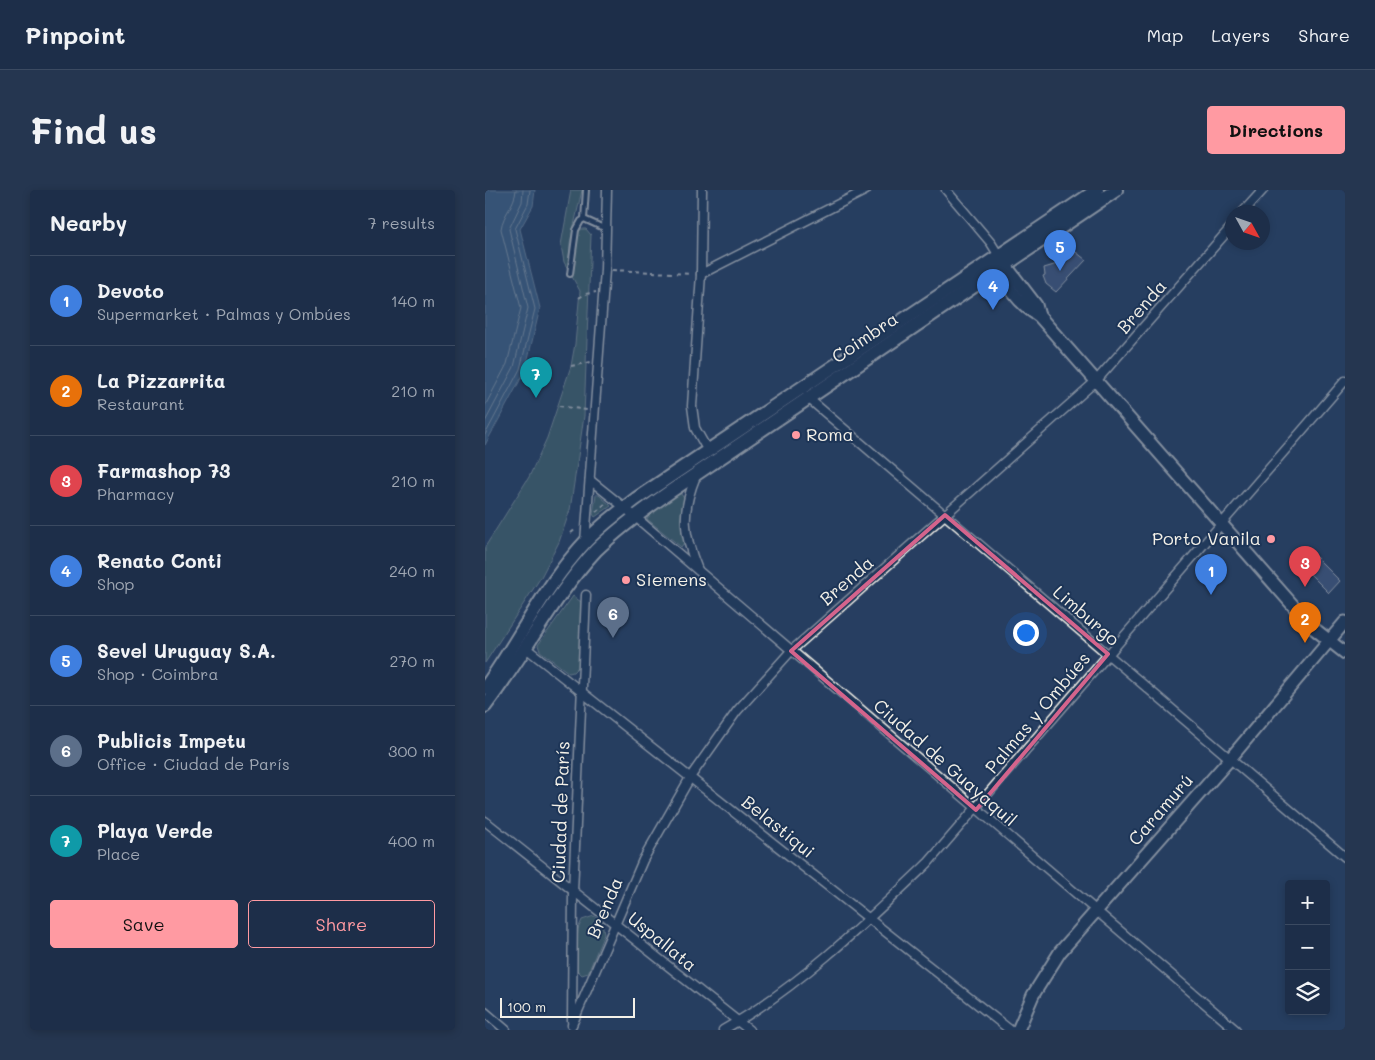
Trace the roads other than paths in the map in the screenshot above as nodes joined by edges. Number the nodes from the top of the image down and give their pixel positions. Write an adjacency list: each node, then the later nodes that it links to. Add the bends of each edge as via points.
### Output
1 (586, 190): 10 (lane)
2 (607, 190): 11 (street)
3 (703, 190): 15 (street)
4 (866, 190): 15 (street)
5 (946, 190): 13 (street, via 991,243)
6 (1097, 190): 13 (main road, Coimbra)
7 (1116, 190): 13 (main road, Coimbra)
8 (1263, 190): 9 (street)
9 (1249, 205)
10 (584, 219): 11 (lane); 14 (lane, via 577,230)
11 (606, 229): 21 (street)
12 (1225, 234): 16 (street, Brenda)
13 (1001, 263): 16 (main road, via 1005,282); 18 (main road, Coimbra); 19 (main road, Coimbra)
14 (570, 274)
15 (701, 274): 19 (street, via 692,406 697,434)
16 (1096, 381): 23 (street, Brenda); 25 (main road)
17 (1345, 382): 25 (street, Palmas y Ombúes)
18 (808, 398): 20 (main road, Coimbra); 23 (street, Limburgo)
19 (708, 451): 22 (main road, Coimbra)
20 (697, 474): 24 (main road, Coimbra); 27 (street, via 689,493 685,526 688,547)
21 (590, 480): 22 (street); 26 (street)
22 (625, 508): 24 (street); 26 (main road, Coimbra)
23 (945, 515): 32 (street, Brenda); 34 (street, Limburgo)
24 (635, 517): 27 (street, Ciudad de Guayaquil); 31 (main road, Coimbra, via 595,551)
25 (1221, 525): 30 (main road, via 1312,627); 34 (street, Palmas y Ombúes)
26 (585, 542): 35 (main road, Coimbra, via 556,578)
27 (699, 572): 32 (street, Ciudad de Guayaquil)
28 (586, 595): 36 (street, Ciudad de París)
29 (1345, 622): 30 (main road, Caramurú)
30 (1329, 640): 33 (main road); 38 (main road, Caramurú)
31 (526, 648): 36 (street, Belastiqui); 37 (main road, Coimbra)
32 (791, 651): 39 (street, Brenda, via 737,711); 40 (street, Ciudad de Guayaquil)
33 (1345, 653)
34 (1108, 654): 38 (street, Limburgo); 40 (street, Palmas y Ombúes)
35 (485, 688)
36 (581, 692): 39 (street, Belastiqui); 43 (street, Ciudad de París)
37 (485, 706)
38 (1229, 760): 42 (street, Limburgo); 44 (main road, Caramurú)
39 (691, 776): 45 (street, Belastiqui); 46 (street, Brenda, via 643,860)
40 (976, 810): 44 (street, Ciudad de Guayaquil); 45 (street, Palmas y Ombúes, via 928,863)
41 (485, 821): 43 (street, Uspallata)
42 (1345, 857)
43 (573, 892): 46 (street, Uspallata); 49 (street, Ciudad de París)
44 (1095, 911): 54 (main road, Caramurú, via 1048,970); 55 (street, Ciudad de Guayaquil)
45 (869, 919): 48 (street, Palmas y Ombúes); 53 (street, Belastiqui)
46 (615, 923): 48 (street, Uspallata); 49 (street, Brenda)
47 (485, 1012): 50 (street)
48 (738, 1022): 51 (street, Palmas y Ombúes); 52 (street, Uspallata)
49 (572, 1028)
50 (506, 1030)
51 (723, 1030)
52 (749, 1030)
53 (1010, 1030)
54 (1018, 1030)
55 (1236, 1030)

